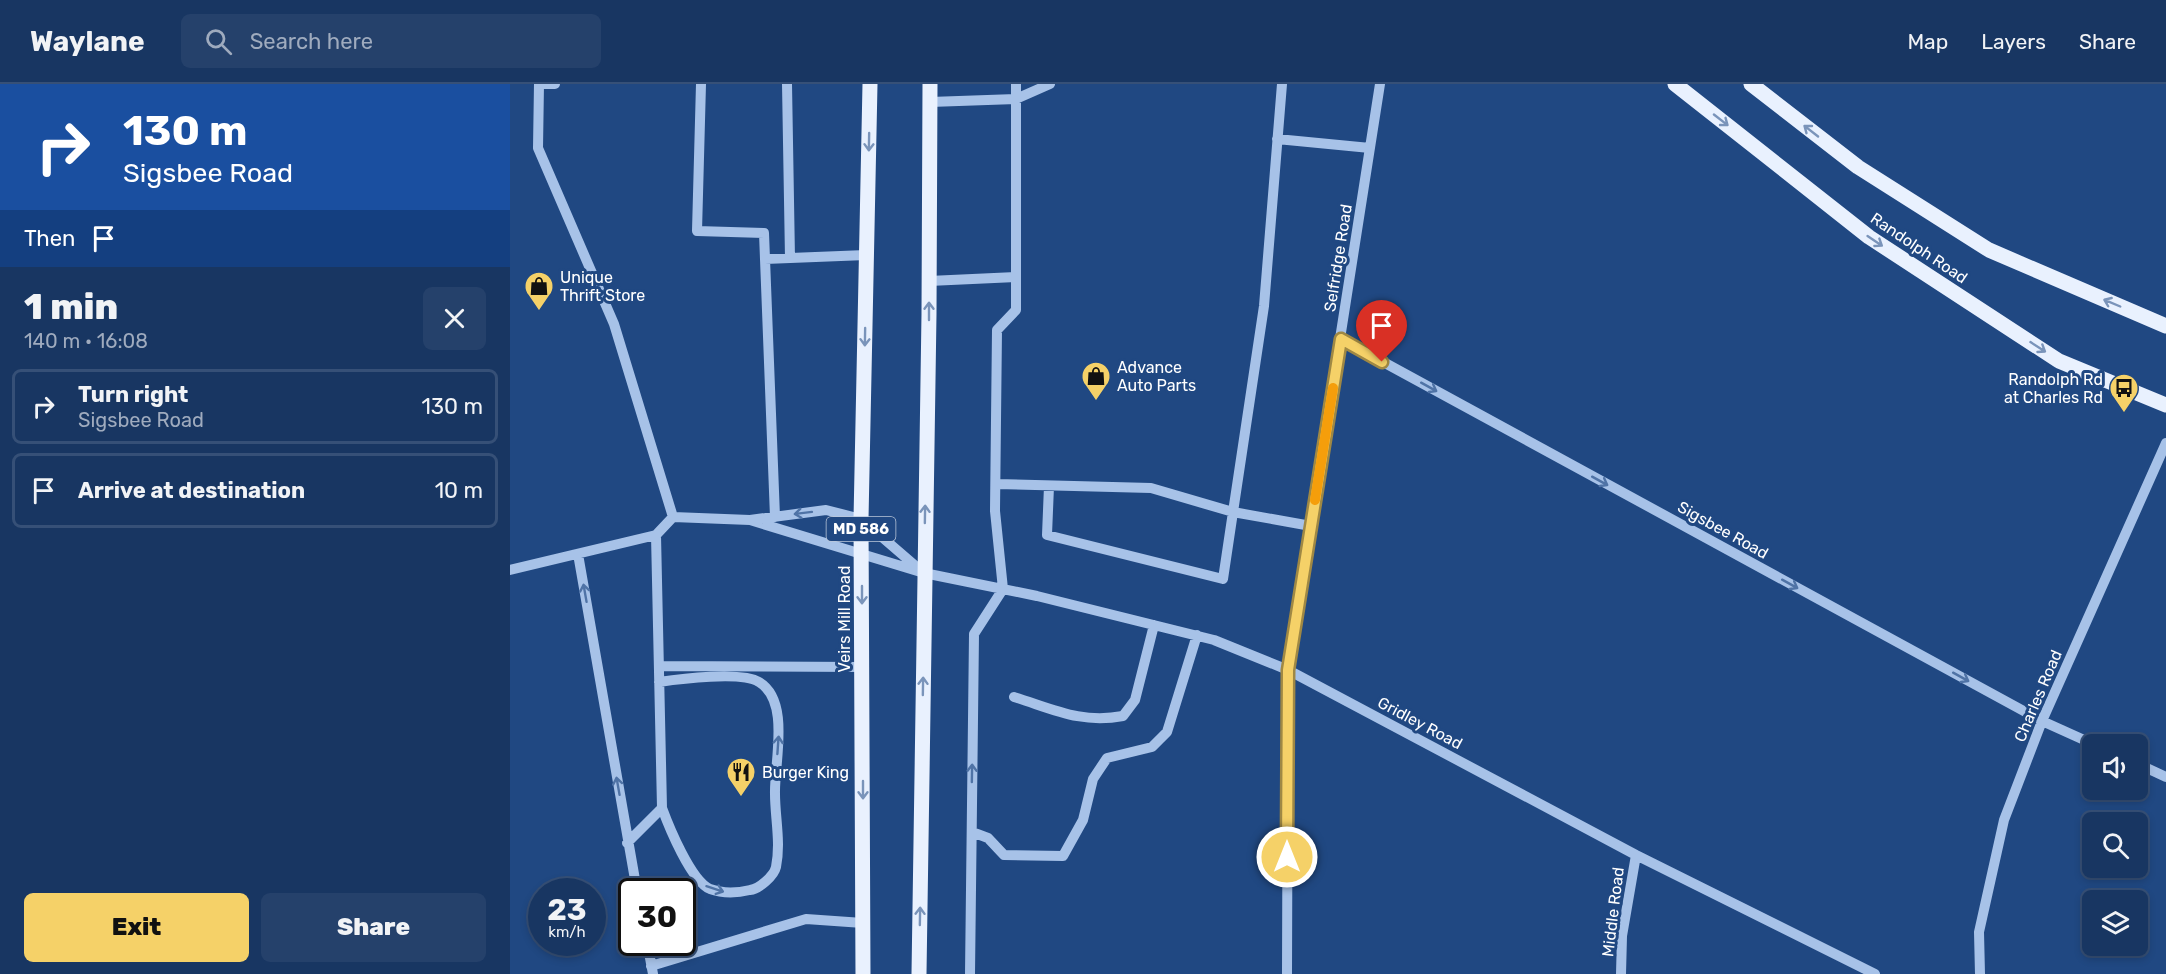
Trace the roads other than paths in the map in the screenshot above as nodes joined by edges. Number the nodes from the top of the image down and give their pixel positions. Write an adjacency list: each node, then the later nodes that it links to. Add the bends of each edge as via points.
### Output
1 (539, 84): 2 (street); 29 (street, via 538,148 614,324)
2 (555, 84)
3 (701, 84): 19 (street, via 697,231 764,233)
4 (787, 84): 18 (street)
5 (870, 84): 17 (main road, Veirs Mill Road / MD 586, one-way to 17)
6 (930, 84): 14 (main road)
7 (1016, 84): 13 (street)
8 (1050, 84): 13 (street)
9 (1282, 84): 15 (street)
10 (1380, 84): 16 (street, Selfridge Road)
11 (1675, 84): 24 (main road, Randolph Road, one-way to 24, via 1869,237 2059,361)
12 (1751, 84): 22 (main road, Randolph Road, one-way to 12, via 1989,250 1857,167)
13 (1016, 99): 14 (street); 20 (street)
14 (930, 102): 21 (main road)
15 (1277, 139): 16 (street); 28 (street, via 1264,306)
16 (1370, 148): 23 (street, Selfridge Road)
17 (866, 255): 18 (street); 31 (main road, Veirs Mill Road / MD 586, one-way to 31)
18 (790, 258): 19 (street)
19 (765, 259): 30 (street)
20 (1016, 277): 21 (street); 26 (street, via 1016,310 997,330)
21 (929, 281): 38 (main road, one-way to 21)
22 (2166, 326)
23 (1341, 339): 33 (street, Selfridge Road); 47 (street, Sigsbee Road, one-way to 47)
24 (2166, 405)
25 (2166, 443): 47 (street, Charles Road)
26 (996, 484): 27 (street); 39 (street)
27 (1049, 486): 28 (street, via 1151,488); 28 (street, via 1047,535 1223,579)
28 (1233, 512): 33 (street)
29 (673, 517): 32 (street); 34 (street)
30 (774, 517): 31 (street, one-way to 30, via 826,510); 32 (street)
31 (861, 519): 35 (main road, Veirs Mill Road / MD 586); 38 (street)
32 (750, 520): 35 (street, Gridley Road)
33 (1311, 526): 44 (street, Selfridge Road)
34 (656, 535): 36 (street); 42 (street)
35 (862, 553): 38 (street, Gridley Road); 43 (main road, Veirs Mill Road / MD 586, one-way to 43)
36 (578, 554): 37 (street); 53 (street, one-way to 36)
37 (510, 570)
38 (924, 573): 39 (street, Gridley Road); 59 (main road, one-way to 38)
39 (1003, 589): 40 (street, Gridley Road); 52 (street, one-way to 39, via 974,634)
40 (1154, 625): 41 (street, Gridley Road); 46 (street, via 1135,700 1123,717 1084,719)
41 (1197, 635): 44 (street, Gridley Road); 52 (street, via 1167,732 1152,747 1107,758 1093,779 1083,820 1063,856 1004,855 988,838)
42 (659, 666): 43 (street); 45 (street)
43 (862, 667): 56 (main road, Veirs Mill Road / MD 586, one-way to 56)
44 (1288, 670): 54 (street, Gridley Road); 61 (street, Selfridge Road)
45 (659, 682): 51 (street); 51 (street, one-way to 45, via 689,866 708,888 734,894 758,889 776,869 775,792 780,727 773,698 759,682 739,676)
46 (1014, 696)
47 (2042, 721): 48 (street, Sigsbee Road); 64 (street, Charles Road, via 2004,820 1979,933)
48 (2082, 739)
49 (2148, 769): 50 (street)
50 (2166, 777)
51 (662, 808): 53 (street)
52 (972, 832): 60 (street)
53 (627, 843): 55 (street)
54 (1636, 855): 62 (street, Middle Road, via 1622,936); 63 (street, Gridley Road)
55 (634, 878)
56 (863, 922): 57 (street, via 806,919); 58 (main road, Veirs Mill Road / MD 586)
57 (652, 970)
58 (863, 974)
59 (919, 974)
60 (970, 974)
61 (1287, 974)
62 (1621, 974)
63 (1875, 974)
64 (1980, 974)

